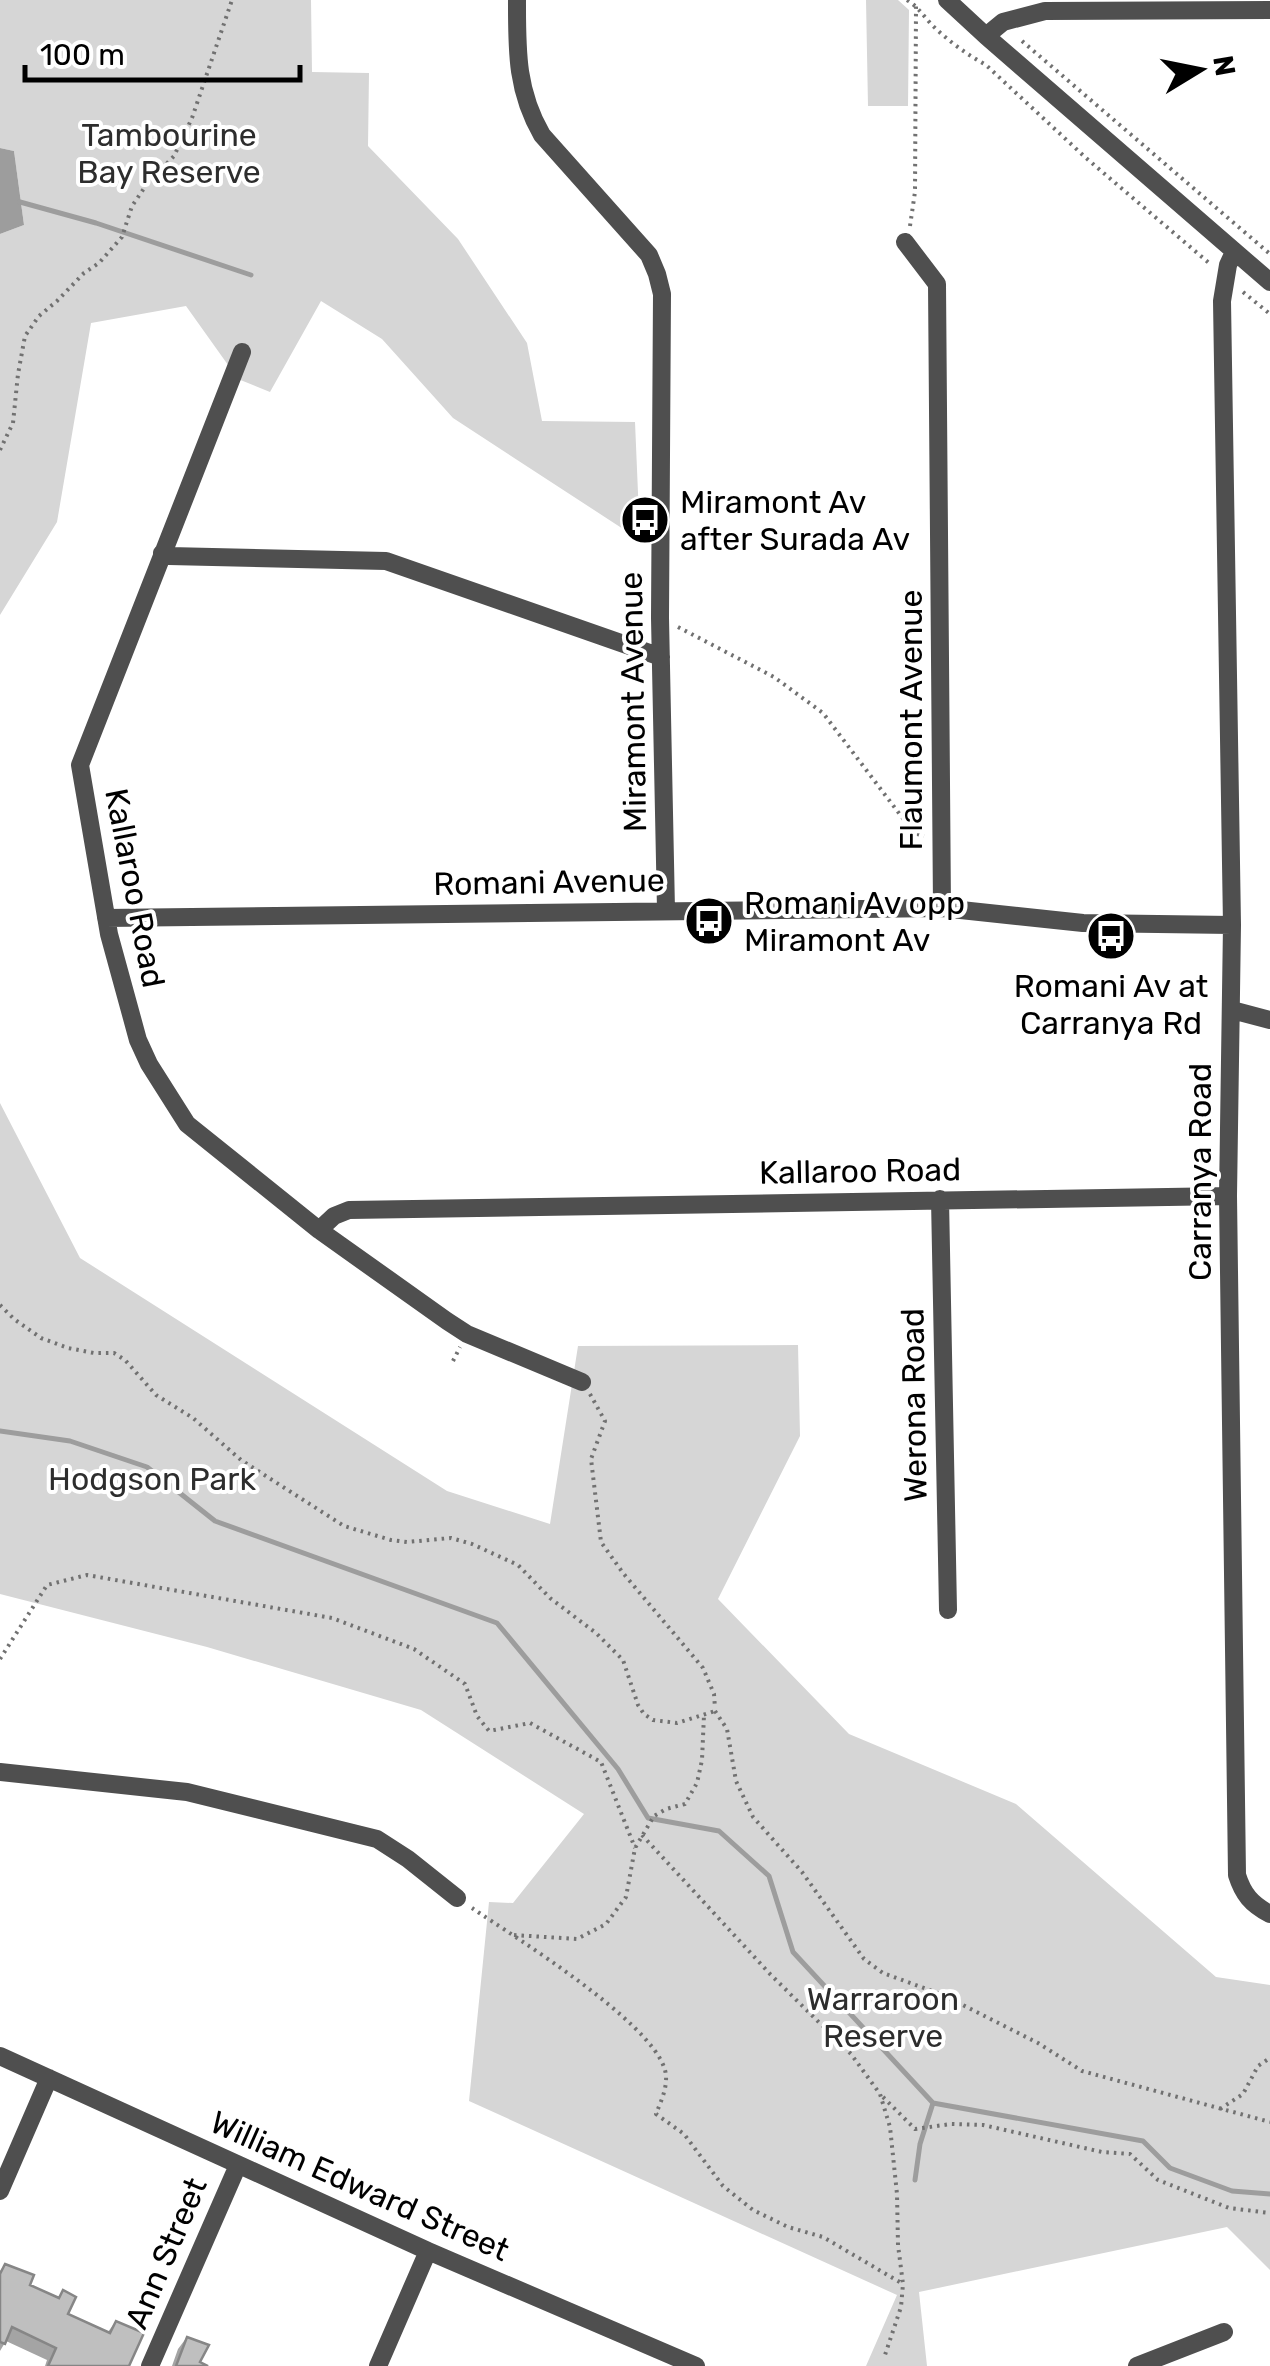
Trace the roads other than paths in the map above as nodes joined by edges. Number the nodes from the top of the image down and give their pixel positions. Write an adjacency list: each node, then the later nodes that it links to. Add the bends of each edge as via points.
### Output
1 (517, 0): 10 (street, Miramont Avenue, via 519,67 531,116 648,255 662,294)
2 (947, 0): 4 (street)
3 (1270, 10): 4 (street, via 1045,10 1003,22)
4 (986, 36): 6 (street)
5 (904, 242): 11 (street, Flaumont Avenue, via 938,284)
6 (1234, 252): 7 (street); 14 (street, Carranya Road, via 1222,300)
7 (1270, 282)
8 (242, 352): 9 (street, Kallaroo Road)
9 (162, 553): 10 (street, via 386,561); 13 (street, Kallaroo Road, via 80,765)
10 (661, 658): 12 (street, Miramont Avenue)
11 (942, 908): 12 (street, Romani Avenue); 14 (street, Romani Avenue, via 1083,924)
12 (666, 910): 13 (street, Romani Avenue)
13 (106, 918): 19 (street, Kallaroo Road, via 138,1040 178,1111)
14 (1232, 924): 15 (street, Carranya Road)
15 (1232, 1010): 16 (street); 17 (street, Carranya Road)
16 (1270, 1020)
17 (1228, 1196): 18 (street, Kallaroo Road); 24 (street, Carranya Road, via 1236,1874)
18 (940, 1199): 19 (street, Kallaroo Road, via 349,1210); 21 (street, Werona Road)
19 (319, 1230): 20 (street, Kallaroo Road, via 466,1334)
20 (582, 1382)
21 (948, 1610)
22 (0, 1772): 23 (street, via 187,1792 377,1839)
23 (458, 1898)
24 (1264, 1911)
25 (0, 2056): 26 (street, William Edward Street)
26 (50, 2078): 27 (street, William Edward Street); 28 (street)
27 (238, 2164): 29 (street, William Edward Street); 31 (street, Ann Street)
28 (0, 2190)
29 (428, 2251): 32 (street); 33 (street, William Edward Street)
30 (1224, 2332): 34 (street)
31 (150, 2366)
32 (378, 2366)
33 (696, 2366)
34 (1136, 2366)

